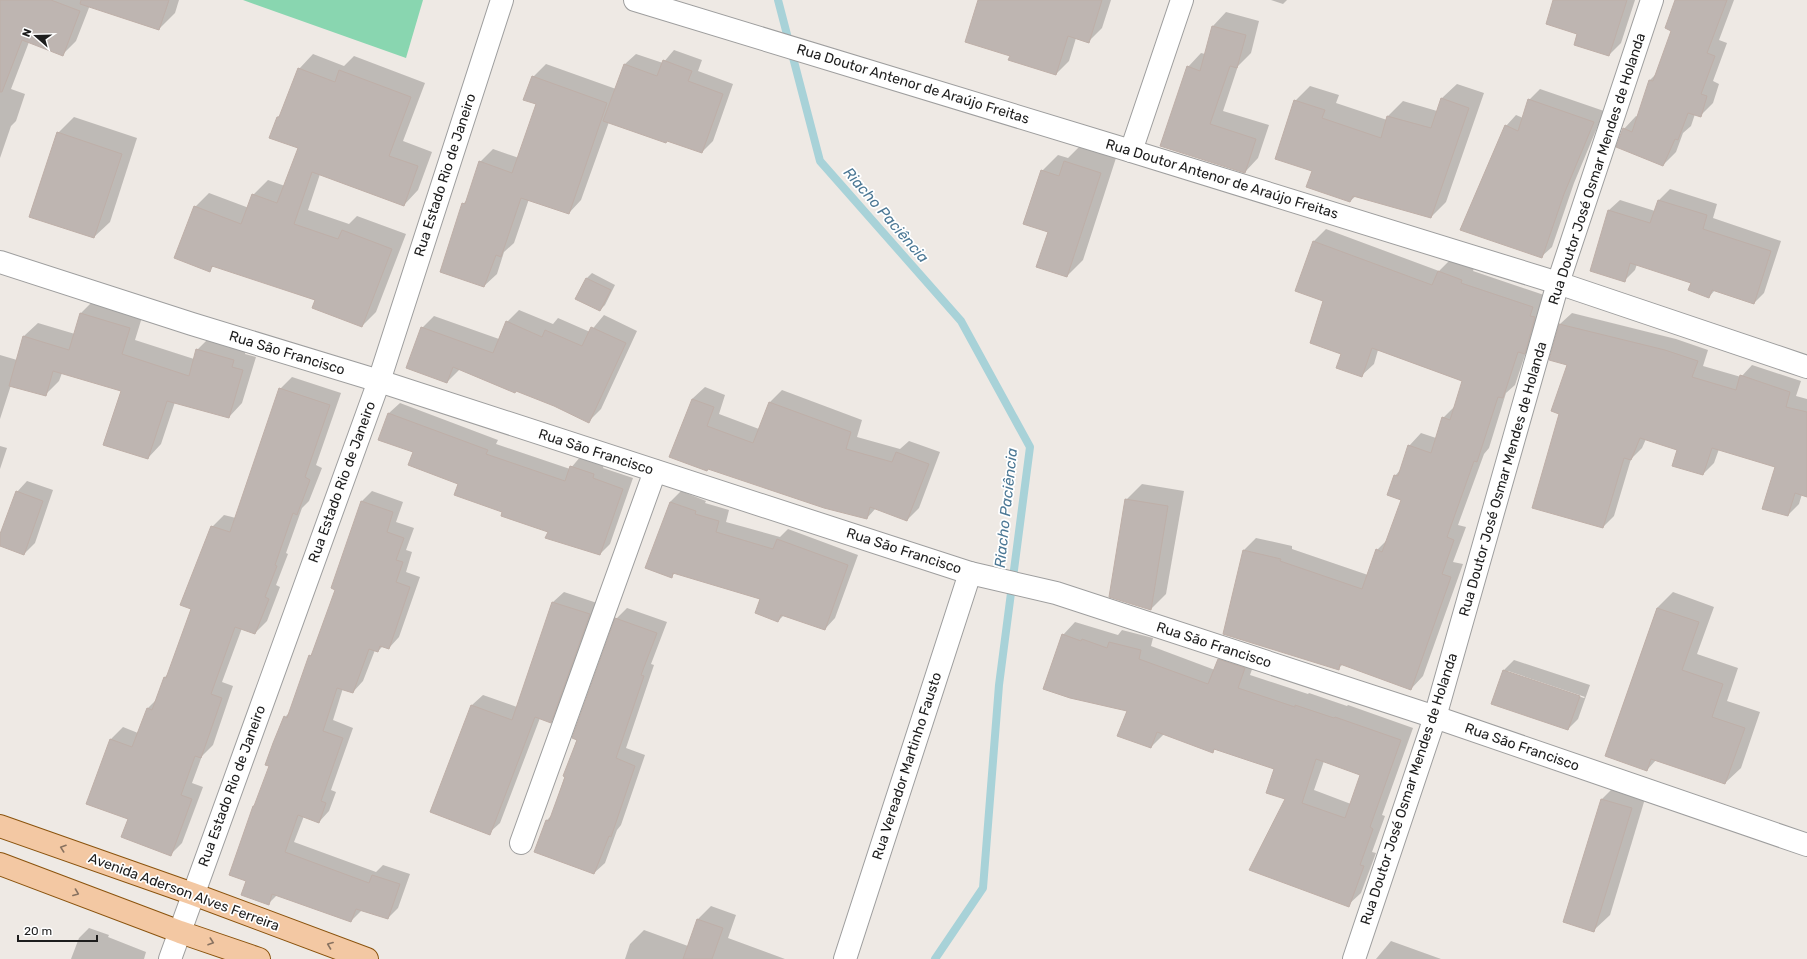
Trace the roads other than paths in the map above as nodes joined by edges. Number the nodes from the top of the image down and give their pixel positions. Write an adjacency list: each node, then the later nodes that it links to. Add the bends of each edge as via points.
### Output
1 (502, 0): 9 (street, Rua Estado Rio de Janeiro)
2 (635, 0): 5 (street, Rua Doutor Antenor de Araújo Freitas)
3 (1182, 0): 5 (street)
4 (1652, 0): 7 (street, Rua Doutor José Osmar Mendes de Holanda)
5 (1131, 151): 7 (street, Rua Doutor Antenor de Araújo Freitas)
6 (0, 262): 9 (street, Rua São Francisco)
7 (1558, 284): 8 (street, Rua Doutor Antenor de Araújo Freitas); 12 (street, Rua Doutor José Osmar Mendes de Holanda)
8 (1807, 367)
9 (379, 381): 10 (street, Rua São Francisco); 17 (street, Rua Estado Rio de Janeiro)
10 (655, 471): 11 (street, Rua São Francisco); 14 (street)
11 (970, 572): 12 (street, Rua São Francisco, via 1056,593); 22 (street, Rua Vereador Martinho Fausto)
12 (1435, 717): 15 (street, Rua São Francisco); 23 (street, Rua Doutor José Osmar Mendes de Holanda)
13 (0, 826): 17 (main road, Avenida Aderson Alves Ferreira, one-way to 13)
14 (521, 843)
15 (1807, 845)
16 (0, 864): 18 (main road, one-way to 18)
17 (193, 894): 18 (street, Rua Estado Rio de Janeiro); 21 (main road, Avenida Aderson Alves Ferreira, one-way to 17)
18 (180, 932): 19 (street, Rua Estado Rio de Janeiro); 20 (main road, one-way to 20)
19 (170, 959)
20 (259, 959)
21 (366, 959)
22 (845, 959)
23 (1354, 959)

